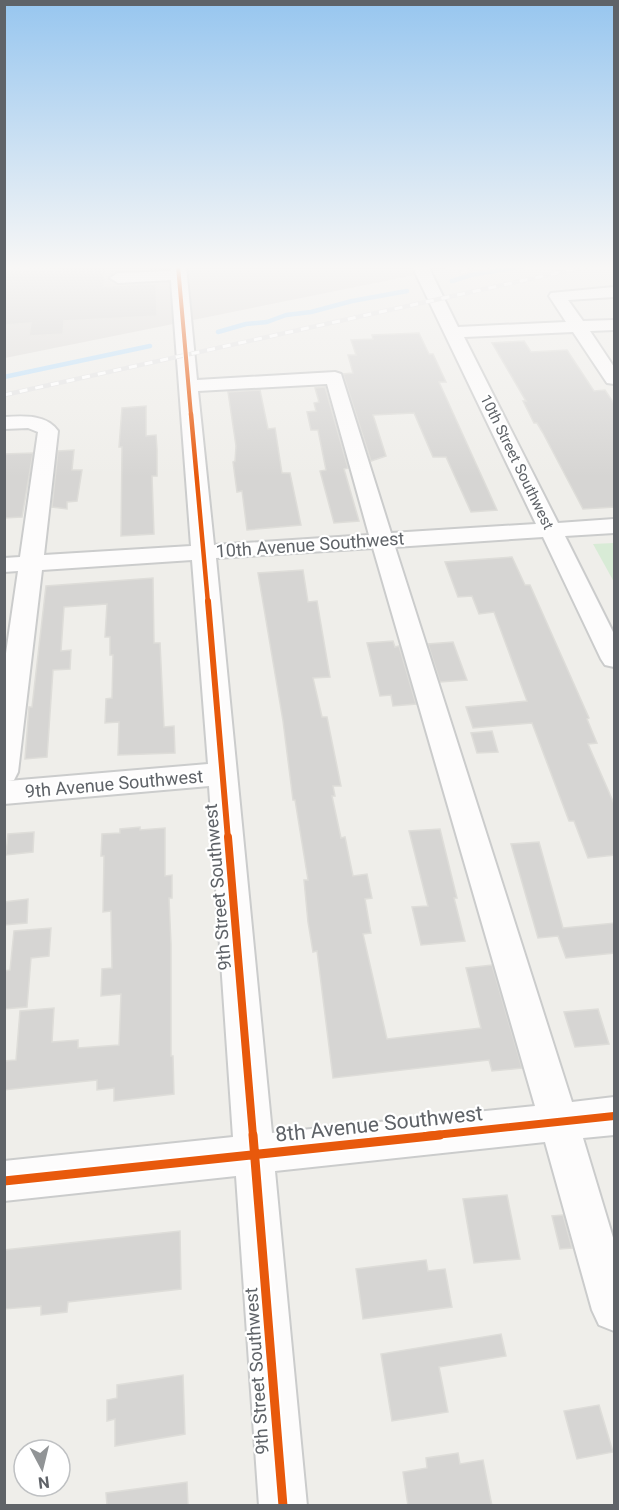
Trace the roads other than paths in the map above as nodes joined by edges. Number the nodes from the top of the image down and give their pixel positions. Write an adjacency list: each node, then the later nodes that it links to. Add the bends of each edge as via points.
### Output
1 (184, 336): 5 (street, 9th Street Southwest)
2 (454, 336): 8 (street, 10th Street Southwest)
3 (583, 336): 4 (street)
4 (615, 379)
5 (188, 386): 9 (street, via 335,378); 10 (street, 9th Street Southwest)
6 (4, 423): 11 (street, via 43,425 48,431)
7 (615, 526): 8 (street, 10th Avenue Southwest)
8 (550, 530): 9 (street, 10th Avenue Southwest); 13 (street, 10th Street Southwest)
9 (382, 541): 10 (street, 10th Avenue Southwest); 18 (street)
10 (203, 552): 11 (street, 10th Avenue Southwest); 15 (street, 9th Street Southwest)
11 (29, 563): 12 (street, 10th Avenue Southwest); 14 (street)
12 (4, 565)
13 (615, 659)
14 (4, 772)
15 (223, 774): 16 (street, 9th Avenue Southwest); 19 (street, 9th Street Southwest)
16 (4, 793)
17 (615, 1116): 18 (street, 8th Avenue Southwest)
18 (559, 1121): 19 (street, 8th Avenue Southwest); 21 (street)
19 (255, 1154): 20 (street, 8th Avenue Southwest); 22 (street, 9th Street Southwest)
20 (4, 1181)
21 (615, 1310)
22 (283, 1506)

